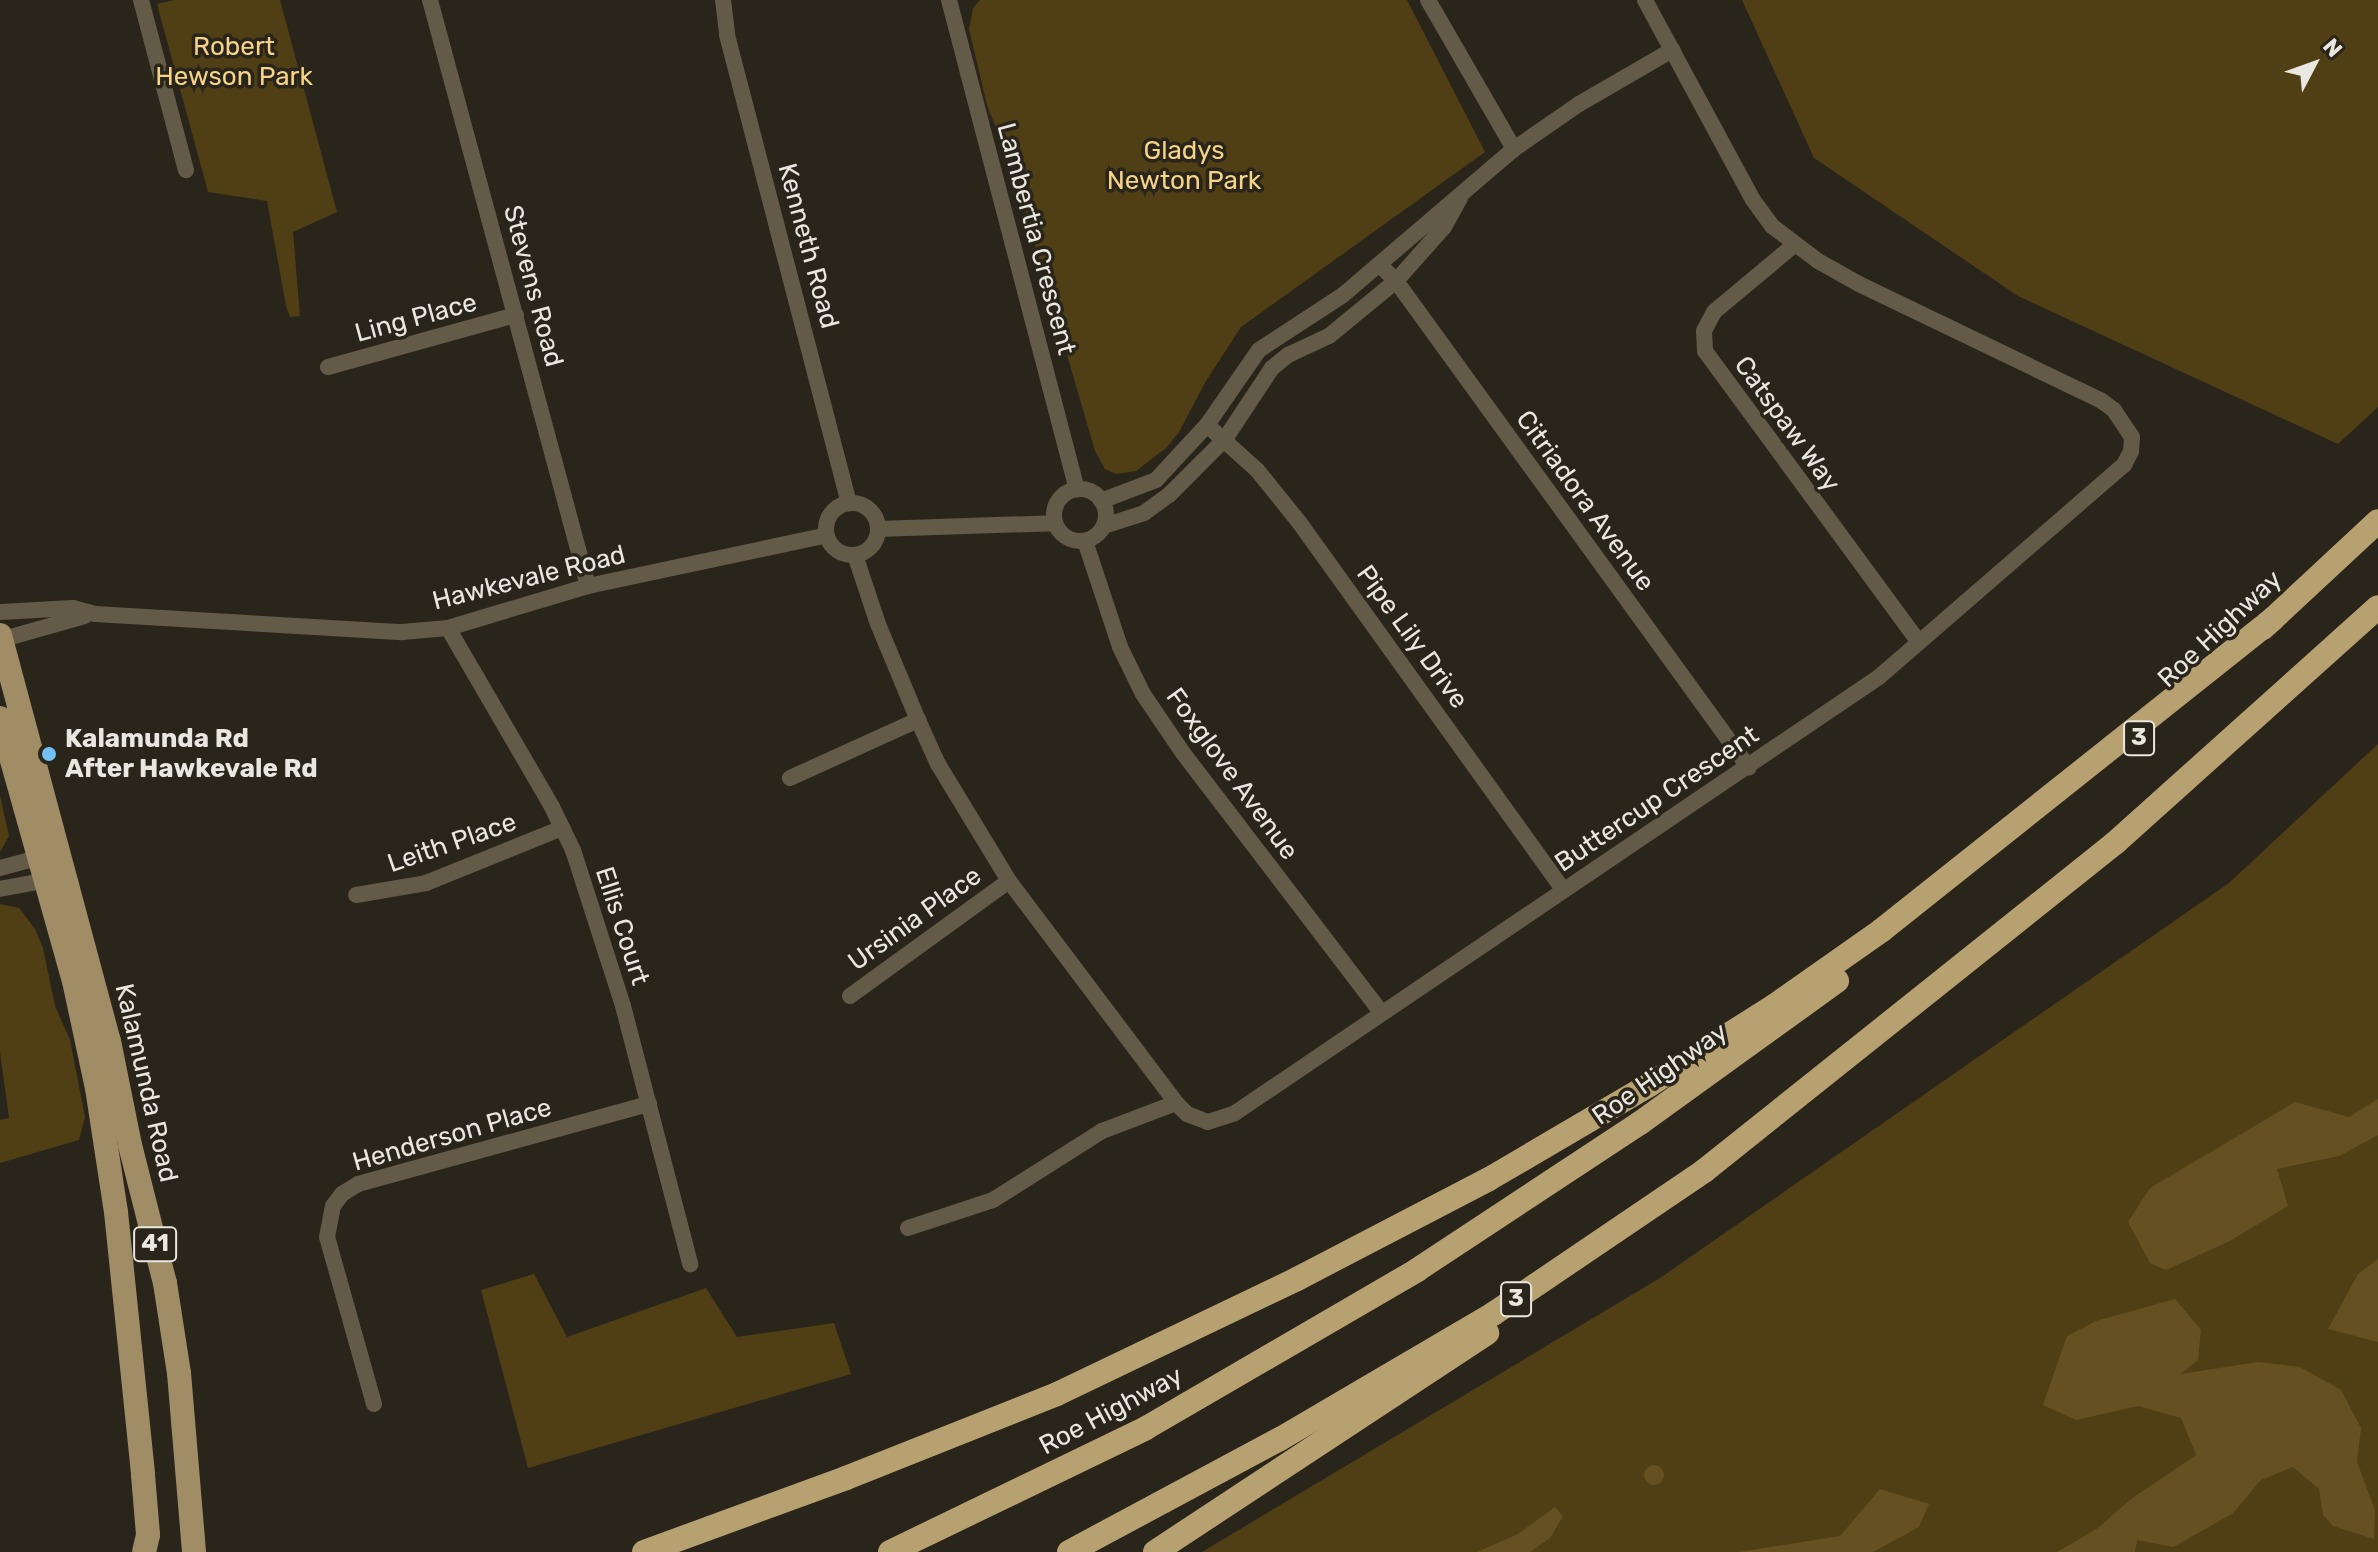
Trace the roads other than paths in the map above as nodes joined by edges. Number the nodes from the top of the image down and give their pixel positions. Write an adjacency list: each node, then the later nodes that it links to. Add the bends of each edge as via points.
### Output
1 (141, 0): 9 (street)
2 (430, 0): 14 (street, Stevens Road)
3 (723, 0): 20 (street, Kenneth Road, via 727,35)
4 (949, 0): 18 (street, Lambertia Crescent)
5 (1428, 0): 8 (street)
6 (1645, 0): 7 (street)
7 (1672, 50): 8 (street); 11 (street, Buttercup Crescent, via 1753,200)
8 (1514, 149): 10 (street)
9 (186, 170)
10 (1460, 198): 12 (street); 13 (street, via 1444,227)
11 (1794, 245): 35 (street, Catspaw Way, via 1714,312 1704,331 1705,351); 35 (street, Buttercup Crescent, via 1859,284 2100,400 2114,410 2132,437 2124,465)
12 (1380, 265): 13 (street, Citriadora Avenue); 16 (street, via 1312,318 1287,328 1259,350)
13 (1396, 281): 17 (street, via 1329,336 1272,368); 38 (street, Citriadora Avenue)
14 (516, 315): 15 (street, Ling Place); 28 (street, Stevens Road)
15 (328, 367)
16 (1207, 425): 17 (street, Pipe Lily Drive); 19 (street, via 1156,480)
17 (1225, 439): 23 (street, via 1144,513); 45 (street, Pipe Lily Drive, via 1299,522)
18 (1077, 490): 19 (street); 22 (street, via 1058,501)
19 (1101, 501): 23 (street)
20 (849, 503): 24 (street, via 869,509); 25 (street, via 831,514)
21 (2378, 521): 32 (highway, Roe Highway / 3)
22 (1055, 523): 24 (street); 26 (street, via 1064,536)
23 (1104, 526): 26 (street)
24 (878, 529): 27 (street, via 872,546)
25 (827, 535): 27 (street, via 837,550); 28 (street, Hawkevale Road)
26 (1085, 541): 48 (street, Foxglove Avenue, via 1120,647 1143,694)
27 (855, 555): 37 (street, Buttercup Crescent)
28 (588, 586): 33 (street, Hawkevale Road)
29 (2378, 607): 51 (highway, 3, via 2115,843)
30 (0, 612): 31 (street, Hawkevale Road, via 73,608)
31 (95, 614): 33 (street, Hawkevale Road, via 402,632); 34 (street, Hawkevale Road)
32 (2273, 619): 57 (highway, via 1882,930 1736,1030 1489,1179 1057,1394); 58 (highway, Roe Highway / 3, via 1964,885 1769,1032 1527,1199 1417,1270 1146,1428)
33 (448, 628): 40 (street, Ellis Court)
34 (0, 638): 41 (main road, Kalamunda Road / 41)
35 (1919, 642): 38 (street, Buttercup Crescent, via 1879,677)
36 (0, 718): 41 (main road, Kalamunda Road / 41)
37 (918, 720): 39 (street); 43 (street, Buttercup Crescent, via 938,764)
38 (1749, 768): 45 (street, Buttercup Crescent)
39 (790, 778)
40 (562, 828): 46 (street, Leith Place, via 426,883); 50 (street, Ellis Court, via 623,1006)
41 (50, 867): 42 (street); 44 (street); 55 (main road, Kalamunda Road / 41, via 97,1088 116,1212 148,1535); 56 (main road, Kalamunda Road / 41, via 109,1041 165,1283 179,1373)
42 (0, 868)
43 (1009, 881): 47 (street, Ursinia Place); 49 (street, Buttercup Crescent)
44 (0, 889)
45 (1563, 890): 48 (street, Buttercup Crescent)
46 (356, 895)
47 (850, 996)
48 (1382, 1013): 49 (street, Buttercup Crescent, via 1217,1122 1197,1119)
49 (1176, 1103): 52 (street, via 1102,1131 993,1200)
50 (649, 1104): 53 (street, Ellis Court); 54 (street, Henderson Place, via 358,1184 342,1194 333,1206 327,1237)
51 (1704, 1171): 59 (highway, 3, via 1493,1314 1280,1439); 60 (highway, via 1461,1353)
52 (908, 1228)
53 (690, 1264)
54 (374, 1404)
55 (144, 1552)
56 (194, 1552)
57 (644, 1552)
58 (890, 1552)
59 (1069, 1552)
60 (1155, 1552)

